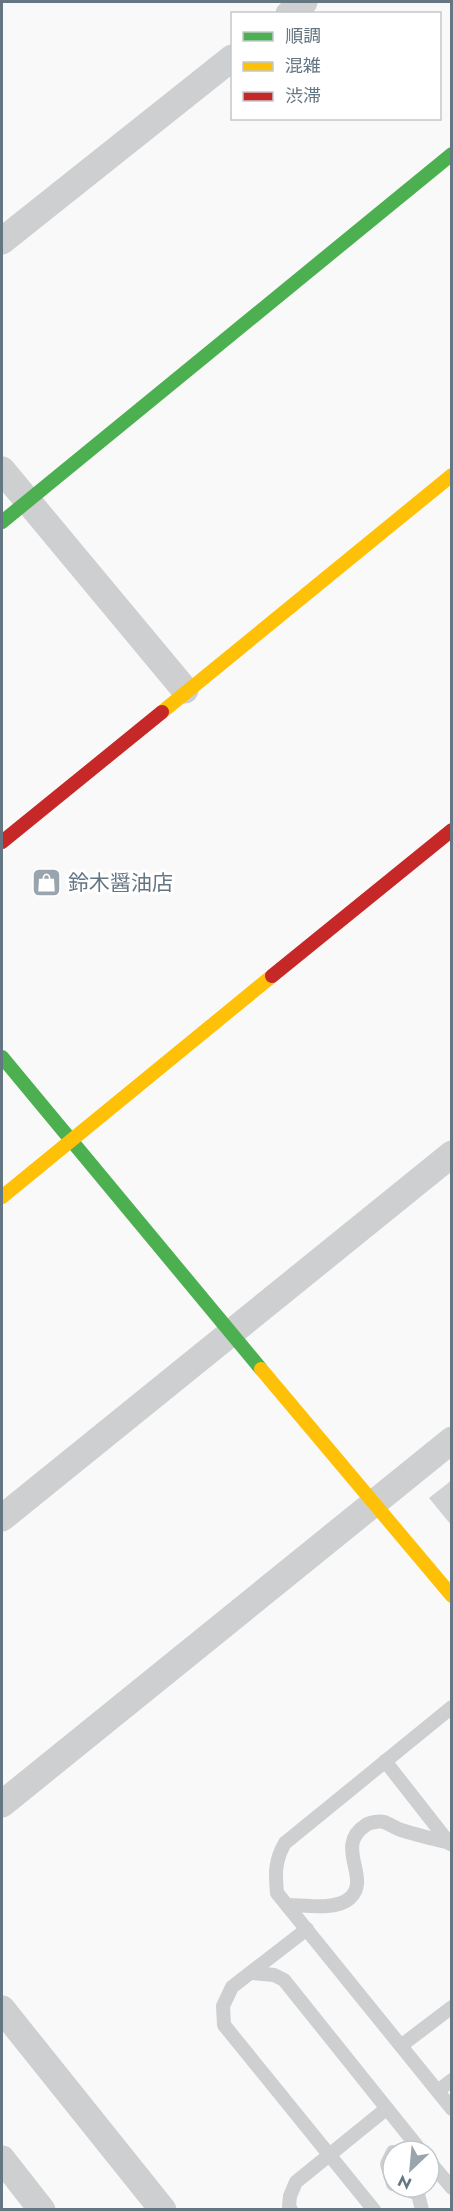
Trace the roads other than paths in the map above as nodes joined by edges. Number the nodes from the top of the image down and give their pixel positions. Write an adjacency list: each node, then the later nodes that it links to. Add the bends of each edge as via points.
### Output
1 (304, 2): 2 (street)
2 (292, 12)
3 (231, 59): 5 (street)
4 (452, 154): 8 (street)
5 (2, 242)
6 (2, 470): 8 (street)
7 (452, 475): 10 (street)
8 (28, 501): 9 (street); 10 (street)
9 (2, 522)
10 (185, 690): 12 (street)
11 (452, 830): 14 (street)
12 (2, 842)
13 (2, 1057): 14 (street)
14 (69, 1142): 16 (street); 17 (street)
15 (452, 1154): 17 (street)
16 (2, 1197)
17 (231, 1333): 19 (street); 20 (street)
18 (452, 1440): 19 (street)
19 (375, 1502): 21 (street); 24 (street)
20 (2, 1518)
21 (452, 1596)
22 (452, 1707): 23 (lane)
23 (385, 1761): 25 (lane); 26 (lane, via 285,1843 277,1857 275,1874 277,1893)
24 (2, 1804)
25 (451, 1844): 26 (lane, via 384,1822 368,1823 354,1837 351,1857 357,1889 349,1899 336,1905)
26 (287, 1905): 27 (lane)
27 (307, 1929): 28 (lane); 31 (lane)
28 (253, 1973): 34 (lane, via 284,1980); 37 (lane, via 232,1987 223,2006 224,2025)
29 (452, 2007): 31 (lane)
30 (2, 2010): 42 (street)
31 (402, 2045): 33 (lane)
32 (452, 2080): 33 (lane)
33 (439, 2090): 35 (lane)
34 (386, 2109): 36 (lane); 37 (lane)
35 (452, 2109)
36 (410, 2138)
37 (330, 2154): 43 (lane, via 296,2182 290,2196); 44 (lane)
38 (2, 2159): 41 (street)
39 (441, 2175): 40 (lane)
40 (452, 2188)
41 (42, 2210)
42 (163, 2210)
43 (291, 2210)
44 (374, 2210)

